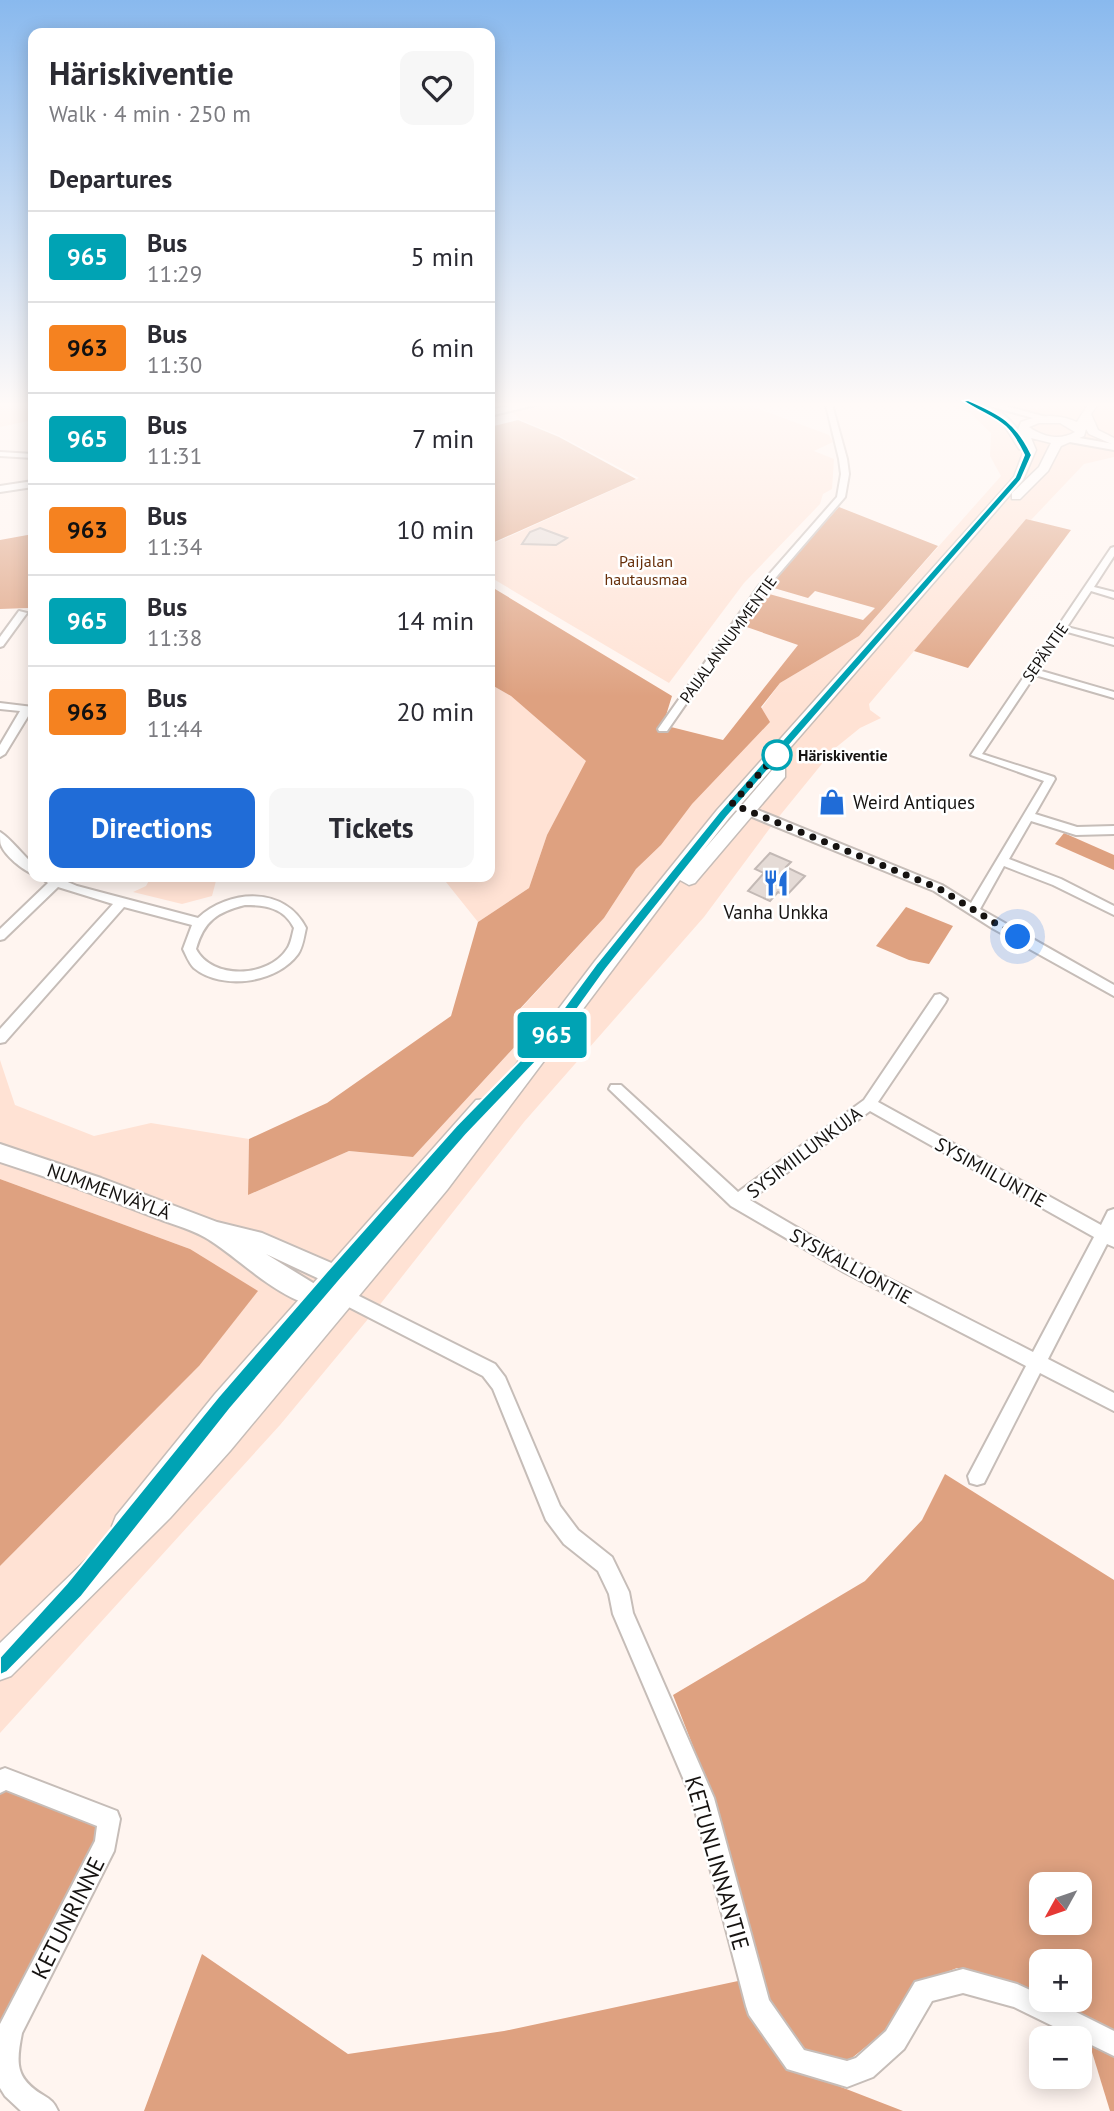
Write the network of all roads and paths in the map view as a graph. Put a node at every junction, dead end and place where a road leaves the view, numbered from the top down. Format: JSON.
{"nodes":[{"id":1,"x":838,"y":500,"type":"edge"},
{"id":2,"x":1001,"y":500,"type":"edge"},
{"id":3,"x":1015,"y":500,"type":"edge"},
{"id":4,"x":1113,"y":553,"type":"edge"},
{"id":5,"x":1088,"y":588,"type":"junction"},
{"id":6,"x":1114,"y":595,"type":"edge"},
{"id":7,"x":22,"y":612,"type":"dead end"},
{"id":8,"x":1062,"y":628,"type":"junction"},
{"id":9,"x":1114,"y":642,"type":"edge"},
{"id":10,"x":0,"y":644,"type":"edge"},
{"id":11,"x":1032,"y":671,"type":"junction"},
{"id":12,"x":1114,"y":695,"type":"edge"},
{"id":13,"x":0,"y":706,"type":"edge"},
{"id":14,"x":28,"y":710,"type":"edge"},
{"id":15,"x":28,"y":713,"type":"edge"},
{"id":16,"x":663,"y":729,"type":"dead end"},
{"id":17,"x":0,"y":754,"type":"edge"},
{"id":18,"x":740,"y":807,"type":"junction"},
{"id":19,"x":1029,"y":816,"type":"junction"},
{"id":20,"x":1114,"y":830,"type":"edge"},
{"id":21,"x":0,"y":837,"type":"edge"},
{"id":22,"x":1002,"y":861,"type":"junction"},
{"id":23,"x":28,"y":865,"type":"edge"},
{"id":24,"x":50,"y":882,"type":"edge"},
{"id":25,"x":57,"y":882,"type":"edge"},
{"id":26,"x":45,"y":892,"type":"junction"},
{"id":27,"x":121,"y":903,"type":"junction"},
{"id":28,"x":972,"y":911,"type":"junction"},
{"id":29,"x":1114,"y":911,"type":"edge"},
{"id":30,"x":0,"y":923,"type":"edge"},
{"id":31,"x":200,"y":923,"type":"junction"},
{"id":32,"x":0,"y":936,"type":"edge"},
{"id":33,"x":1114,"y":991,"type":"edge"},
{"id":34,"x":940,"y":999,"type":"dead end"},
{"id":35,"x":0,"y":1038,"type":"edge"},
{"id":36,"x":617,"y":1089,"type":"dead end"},
{"id":37,"x":869,"y":1104,"type":"junction"},
{"id":38,"x":0,"y":1153,"type":"edge"},
{"id":39,"x":737,"y":1202,"type":"junction"},
{"id":40,"x":1114,"y":1216,"type":"edge"},
{"id":41,"x":1109,"y":1238,"type":"edge"},
{"id":42,"x":331,"y":1289,"type":"junction"},
{"id":43,"x":1035,"y":1363,"type":"junction"},
{"id":44,"x":1114,"y":1402,"type":"edge"},
{"id":45,"x":977,"y":1476,"type":"dead end"},
{"id":46,"x":0,"y":1665,"type":"edge"},
{"id":47,"x":0,"y":1782,"type":"edge"},
{"id":48,"x":1114,"y":2044,"type":"edge"},
{"id":49,"x":45,"y":2111,"type":"edge"}],
"edges":[{"from":1,"to":16,"type":"street","name":"PAIJALANNUMMENTIE"},
{"from":2,"to":18,"type":"main road"},
{"from":3,"to":18,"type":"main road"},
{"from":4,"to":5,"type":"street","name":"SEPÄNTIE"},
{"from":5,"to":6,"type":"street"},
{"from":5,"to":8,"type":"street","name":"SEPÄNTIE"},
{"from":7,"to":10,"type":"street"},
{"from":8,"to":9,"type":"street"},
{"from":8,"to":11,"type":"street","name":"SEPÄNTIE"},
{"from":11,"to":12,"type":"street"},
{"from":11,"to":19,"type":"street","name":"SEPÄNTIE"},
{"from":13,"to":14,"type":"street"},
{"from":15,"to":17,"type":"street"},
{"from":18,"to":28,"type":"street"},
{"from":18,"to":42,"type":"main road"},
{"from":19,"to":20,"type":"street"},
{"from":19,"to":22,"type":"street"},
{"from":21,"to":23,"type":"street"},
{"from":22,"to":28,"type":"street"},
{"from":22,"to":29,"type":"street"},
{"from":24,"to":26,"type":"street"},
{"from":25,"to":27,"type":"street"},
{"from":26,"to":30,"type":"street"},
{"from":26,"to":32,"type":"street"},
{"from":27,"to":31,"type":"street"},
{"from":27,"to":35,"type":"street"},
{"from":28,"to":33,"type":"street"},
{"from":31,"to":31,"type":"street"},
{"from":34,"to":37,"type":"street","name":"SYSIMIILUNKUJA"},
{"from":36,"to":39,"type":"street","name":"SYSIKALLIONTIE"},
{"from":37,"to":39,"type":"street","name":"SYSIMIILUNKUJA"},
{"from":37,"to":41,"type":"street","name":"SYSIMIILUNTIE"},
{"from":38,"to":42,"type":"street","name":"NUMMENVÄYLÄ"},
{"from":39,"to":43,"type":"street","name":"SYSIKALLIONTIE"},
{"from":40,"to":41,"type":"street"},
{"from":41,"to":43,"type":"street"},
{"from":42,"to":46,"type":"main road"},
{"from":42,"to":48,"type":"street","name":"KETUNLINNANTIE"},
{"from":43,"to":44,"type":"street","name":"SYSIKALLIONTIE"},
{"from":43,"to":45,"type":"street"},
{"from":47,"to":49,"type":"street","name":"KETUNRINNE"}]}
